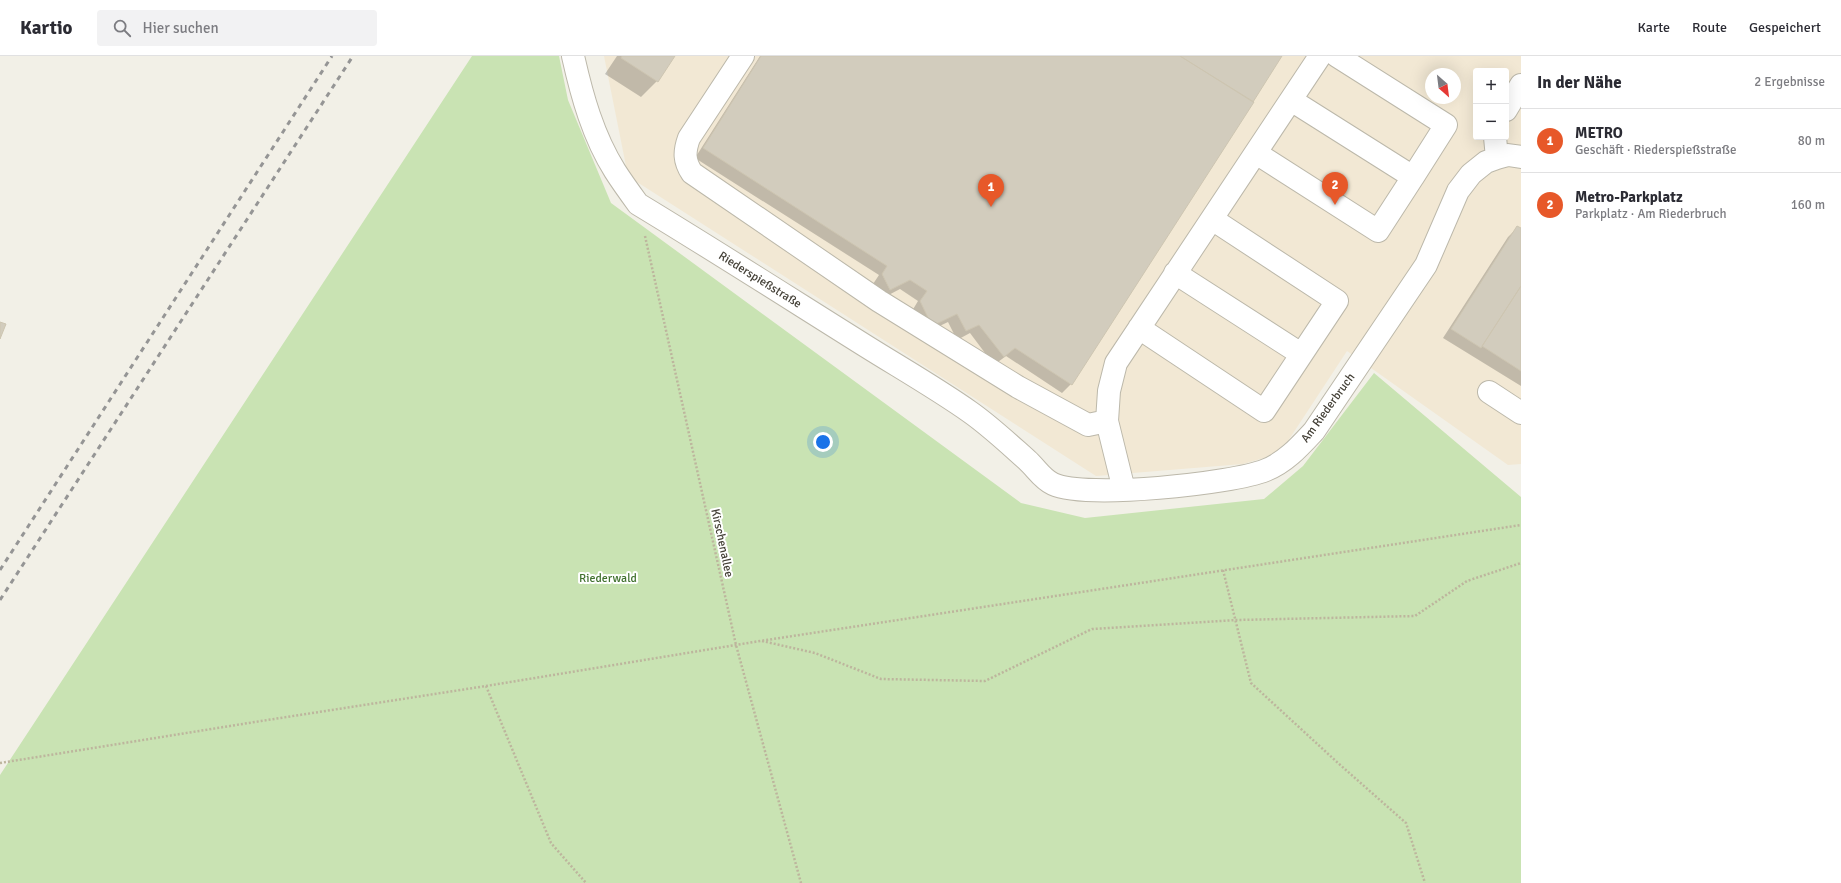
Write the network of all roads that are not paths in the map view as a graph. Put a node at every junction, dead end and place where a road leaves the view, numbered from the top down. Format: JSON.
{"nodes":[{"id":1,"x":573,"y":56,"type":"edge"},
{"id":2,"x":743,"y":56,"type":"edge"},
{"id":3,"x":1320,"y":56,"type":"edge"},
{"id":4,"x":1337,"y":56,"type":"edge"},
{"id":5,"x":1521,"y":85,"type":"edge"},
{"id":6,"x":1291,"y":100,"type":"junction"},
{"id":7,"x":1509,"y":105,"type":"edge"},
{"id":8,"x":1495,"y":140,"type":"edge"},
{"id":9,"x":1256,"y":153,"type":"junction"},
{"id":10,"x":1521,"y":157,"type":"edge"},
{"id":11,"x":1497,"y":158,"type":"junction"},
{"id":12,"x":1413,"y":177,"type":"junction"},
{"id":13,"x":1212,"y":219,"type":"junction"},
{"id":14,"x":1175,"y":273,"type":"junction"},
{"id":15,"x":1139,"y":328,"type":"junction"},
{"id":16,"x":1302,"y":354,"type":"junction"},
{"id":17,"x":1489,"y":392,"type":"dead end"},
{"id":18,"x":1521,"y":413,"type":"edge"},
{"id":19,"x":1107,"y":421,"type":"junction"},
{"id":20,"x":1015,"y":450,"type":"joint"},
{"id":21,"x":1124,"y":490,"type":"junction"}],
"edges":[{"from":1,"to":20,"type":"street","name":"Riederspießstraße"},
{"from":2,"to":19,"type":"street"},
{"from":3,"to":6,"type":"street"},
{"from":4,"to":12,"type":"street"},
{"from":5,"to":7,"type":"street"},
{"from":6,"to":9,"type":"street"},
{"from":6,"to":12,"type":"street"},
{"from":8,"to":11,"type":"street"},
{"from":9,"to":12,"type":"street"},
{"from":9,"to":13,"type":"street"},
{"from":10,"to":11,"type":"street","name":"Am Riederbruch"},
{"from":11,"to":21,"type":"street","name":"Am Riederbruch"},
{"from":13,"to":14,"type":"street"},
{"from":13,"to":16,"type":"street"},
{"from":14,"to":15,"type":"street"},
{"from":14,"to":16,"type":"street"},
{"from":15,"to":16,"type":"street"},
{"from":15,"to":19,"type":"street"},
{"from":17,"to":18,"type":"street"},
{"from":19,"to":21,"type":"street"},
{"from":20,"to":21,"type":"street","name":"Am Riederbruch"}]}
